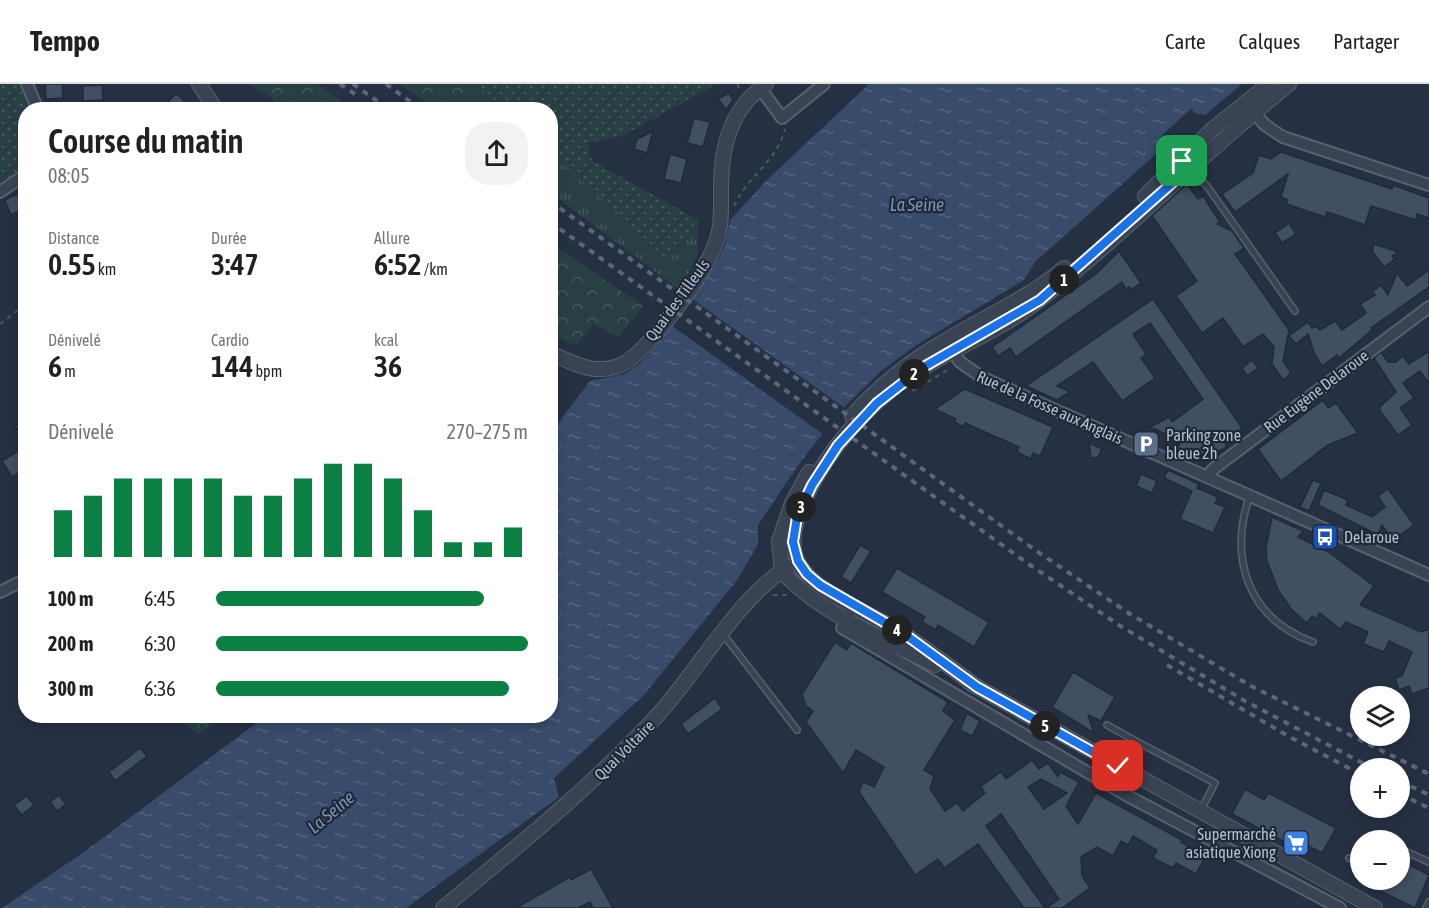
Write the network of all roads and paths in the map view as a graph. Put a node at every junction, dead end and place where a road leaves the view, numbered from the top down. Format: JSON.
{"nodes":[{"id":1,"x":27,"y":84,"type":"edge"},
{"id":2,"x":191,"y":84,"type":"edge"},
{"id":3,"x":200,"y":84,"type":"edge"},
{"id":4,"x":824,"y":84,"type":"edge"},
{"id":5,"x":1269,"y":84,"type":"edge"},
{"id":6,"x":1289,"y":84,"type":"edge"},
{"id":7,"x":763,"y":86,"type":"edge"},
{"id":8,"x":35,"y":102,"type":"edge"},
{"id":9,"x":210,"y":102,"type":"edge"},
{"id":10,"x":211,"y":102,"type":"edge"},
{"id":11,"x":1250,"y":108,"type":"junction"},
{"id":12,"x":782,"y":118,"type":"junction"},
{"id":13,"x":1185,"y":165,"type":"junction"},
{"id":14,"x":18,"y":180,"type":"edge"},
{"id":15,"x":1429,"y":185,"type":"edge"},
{"id":16,"x":0,"y":192,"type":"edge"},
{"id":17,"x":733,"y":210,"type":"dead end"},
{"id":18,"x":1429,"y":308,"type":"edge"},
{"id":19,"x":18,"y":310,"type":"edge"},
{"id":20,"x":1295,"y":311,"type":"dead end"},
{"id":21,"x":0,"y":324,"type":"edge"},
{"id":22,"x":953,"y":351,"type":"junction"},
{"id":23,"x":558,"y":356,"type":"edge"},
{"id":24,"x":911,"y":392,"type":"dead end"},
{"id":25,"x":1208,"y":477,"type":"junction"},
{"id":26,"x":1250,"y":495,"type":"junction"},
{"id":27,"x":798,"y":561,"type":"junction"},
{"id":28,"x":782,"y":571,"type":"junction"},
{"id":29,"x":1429,"y":575,"type":"edge"},
{"id":30,"x":18,"y":583,"type":"edge"},
{"id":31,"x":0,"y":592,"type":"edge"},
{"id":32,"x":854,"y":605,"type":"junction"},
{"id":33,"x":847,"y":618,"type":"junction"},
{"id":34,"x":723,"y":634,"type":"junction"},
{"id":35,"x":1313,"y":642,"type":"dead end"},
{"id":36,"x":977,"y":687,"type":"junction"},
{"id":37,"x":1015,"y":709,"type":"junction"},
{"id":38,"x":1008,"y":723,"type":"junction"},
{"id":39,"x":1107,"y":725,"type":"dead end"},
{"id":40,"x":797,"y":730,"type":"dead end"},
{"id":41,"x":1132,"y":739,"type":"junction"},
{"id":42,"x":1118,"y":766,"type":"junction"},
{"id":43,"x":1136,"y":776,"type":"junction"},
{"id":44,"x":1126,"y":795,"type":"junction"},
{"id":45,"x":1200,"y":811,"type":"junction"},
{"id":46,"x":1410,"y":853,"type":"edge"},
{"id":47,"x":1429,"y":862,"type":"edge"},
{"id":48,"x":1429,"y":902,"type":"edge"},
{"id":49,"x":443,"y":908,"type":"edge"},
{"id":50,"x":1340,"y":908,"type":"edge"},
{"id":51,"x":1375,"y":908,"type":"edge"},
{"id":52,"x":1426,"y":908,"type":"edge"}],
"edges":[{"from":1,"to":8,"type":"street"},
{"from":2,"to":9,"type":"street"},
{"from":3,"to":10,"type":"street"},
{"from":4,"to":12,"type":"street"},
{"from":5,"to":11,"type":"street"},
{"from":6,"to":11,"type":"street"},
{"from":7,"to":12,"type":"street"},
{"from":7,"to":23,"type":"street","name":"Quai des Tilleuls"},
{"from":11,"to":13,"type":"street"},
{"from":11,"to":15,"type":"street"},
{"from":12,"to":17,"type":"path"},
{"from":13,"to":20,"type":"lane"},
{"from":13,"to":22,"type":"street"},
{"from":14,"to":16,"type":"street"},
{"from":18,"to":25,"type":"street","name":"Rue Eugène Delaroue"},
{"from":19,"to":21,"type":"path"},
{"from":22,"to":24,"type":"path"},
{"from":22,"to":25,"type":"street","name":"Rue de la Fosse aux Anglais"},
{"from":22,"to":27,"type":"street"},
{"from":22,"to":28,"type":"street"},
{"from":25,"to":26,"type":"street","name":"Rue de la Fosse aux Anglais"},
{"from":26,"to":29,"type":"street","name":"Rue de la Fosse aux Anglais"},
{"from":26,"to":35,"type":"lane"},
{"from":27,"to":28,"type":"street","name":"Quai Voltaire"},
{"from":27,"to":32,"type":"street"},
{"from":28,"to":33,"type":"street"},
{"from":28,"to":34,"type":"street","name":"Quai Voltaire"},
{"from":30,"to":31,"type":"street"},
{"from":32,"to":33,"type":"street"},
{"from":32,"to":36,"type":"street"},
{"from":33,"to":36,"type":"street"},
{"from":33,"to":38,"type":"street"},
{"from":34,"to":40,"type":"lane"},
{"from":34,"to":49,"type":"street","name":"Quai Voltaire"},
{"from":36,"to":37,"type":"street"},
{"from":37,"to":38,"type":"street"},
{"from":37,"to":42,"type":"street"},
{"from":38,"to":44,"type":"street"},
{"from":39,"to":41,"type":"lane"},
{"from":41,"to":42,"type":"lane"},
{"from":41,"to":45,"type":"lane"},
{"from":42,"to":43,"type":"street"},
{"from":43,"to":44,"type":"lane"},
{"from":43,"to":45,"type":"street"},
{"from":44,"to":50,"type":"street"},
{"from":45,"to":51,"type":"street"},
{"from":46,"to":47,"type":"lane"},
{"from":48,"to":52,"type":"lane"}]}
